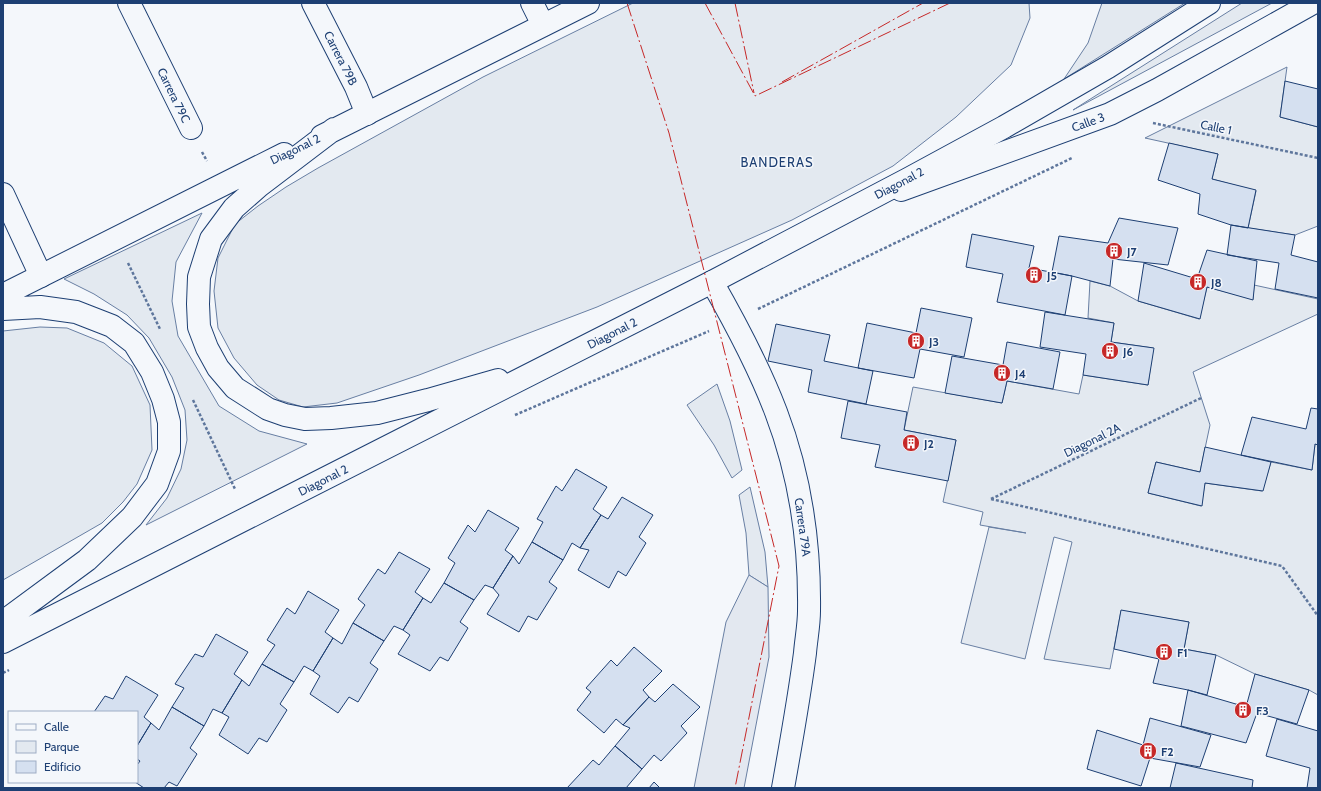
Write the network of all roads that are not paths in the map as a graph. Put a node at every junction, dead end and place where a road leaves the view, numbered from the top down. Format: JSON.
{"nodes":[{"id":1,"x":129,"y":3,"type":"edge"},
{"id":2,"x":313,"y":3,"type":"edge"},
{"id":3,"x":532,"y":3,"type":"edge"},
{"id":4,"x":588,"y":3,"type":"edge"},
{"id":5,"x":1209,"y":3,"type":"edge"},
{"id":6,"x":1313,"y":3,"type":"edge"},
{"id":7,"x":543,"y":25,"type":"junction"},
{"id":8,"x":367,"y":114,"type":"junction"},
{"id":9,"x":191,"y":128,"type":"road end"},
{"id":10,"x":334,"y":129,"type":"junction"},
{"id":11,"x":3,"y":194,"type":"edge"},
{"id":12,"x":849,"y":210,"type":"junction"},
{"id":13,"x":41,"y":276,"type":"junction"},
{"id":14,"x":712,"y":282,"type":"junction"},
{"id":15,"x":3,"y":295,"type":"edge"},
{"id":16,"x":3,"y":309,"type":"edge"},
{"id":17,"x":552,"y":364,"type":"junction"},
{"id":18,"x":3,"y":622,"type":"edge"},
{"id":19,"x":3,"y":642,"type":"edge"},
{"id":20,"x":783,"y":788,"type":"edge"}],
"edges":[{"from":1,"to":9,"type":"main road","name":"Carrera 79C"},
{"from":2,"to":8,"type":"main road","name":"Carrera 79B"},
{"from":3,"to":7,"type":"main road"},
{"from":4,"to":7,"type":"main road","name":"Diagonal 2"},
{"from":5,"to":12,"type":"main road","name":"Diagonal 2"},
{"from":6,"to":12,"type":"main road","name":"Calle 3"},
{"from":7,"to":8,"type":"main road","name":"Diagonal 2"},
{"from":8,"to":10,"type":"main road","name":"Diagonal 2"},
{"from":10,"to":13,"type":"main road","name":"Diagonal 2"},
{"from":10,"to":17,"type":"main road"},
{"from":11,"to":13,"type":"main road"},
{"from":12,"to":14,"type":"main road","name":"Diagonal 2"},
{"from":13,"to":15,"type":"main road","name":"Diagonal 2"},
{"from":14,"to":17,"type":"main road","name":"Diagonal 2"},
{"from":14,"to":20,"type":"main road","name":"Carrera 79A"},
{"from":16,"to":18,"type":"main road"},
{"from":17,"to":19,"type":"main road","name":"Diagonal 2"}]}
